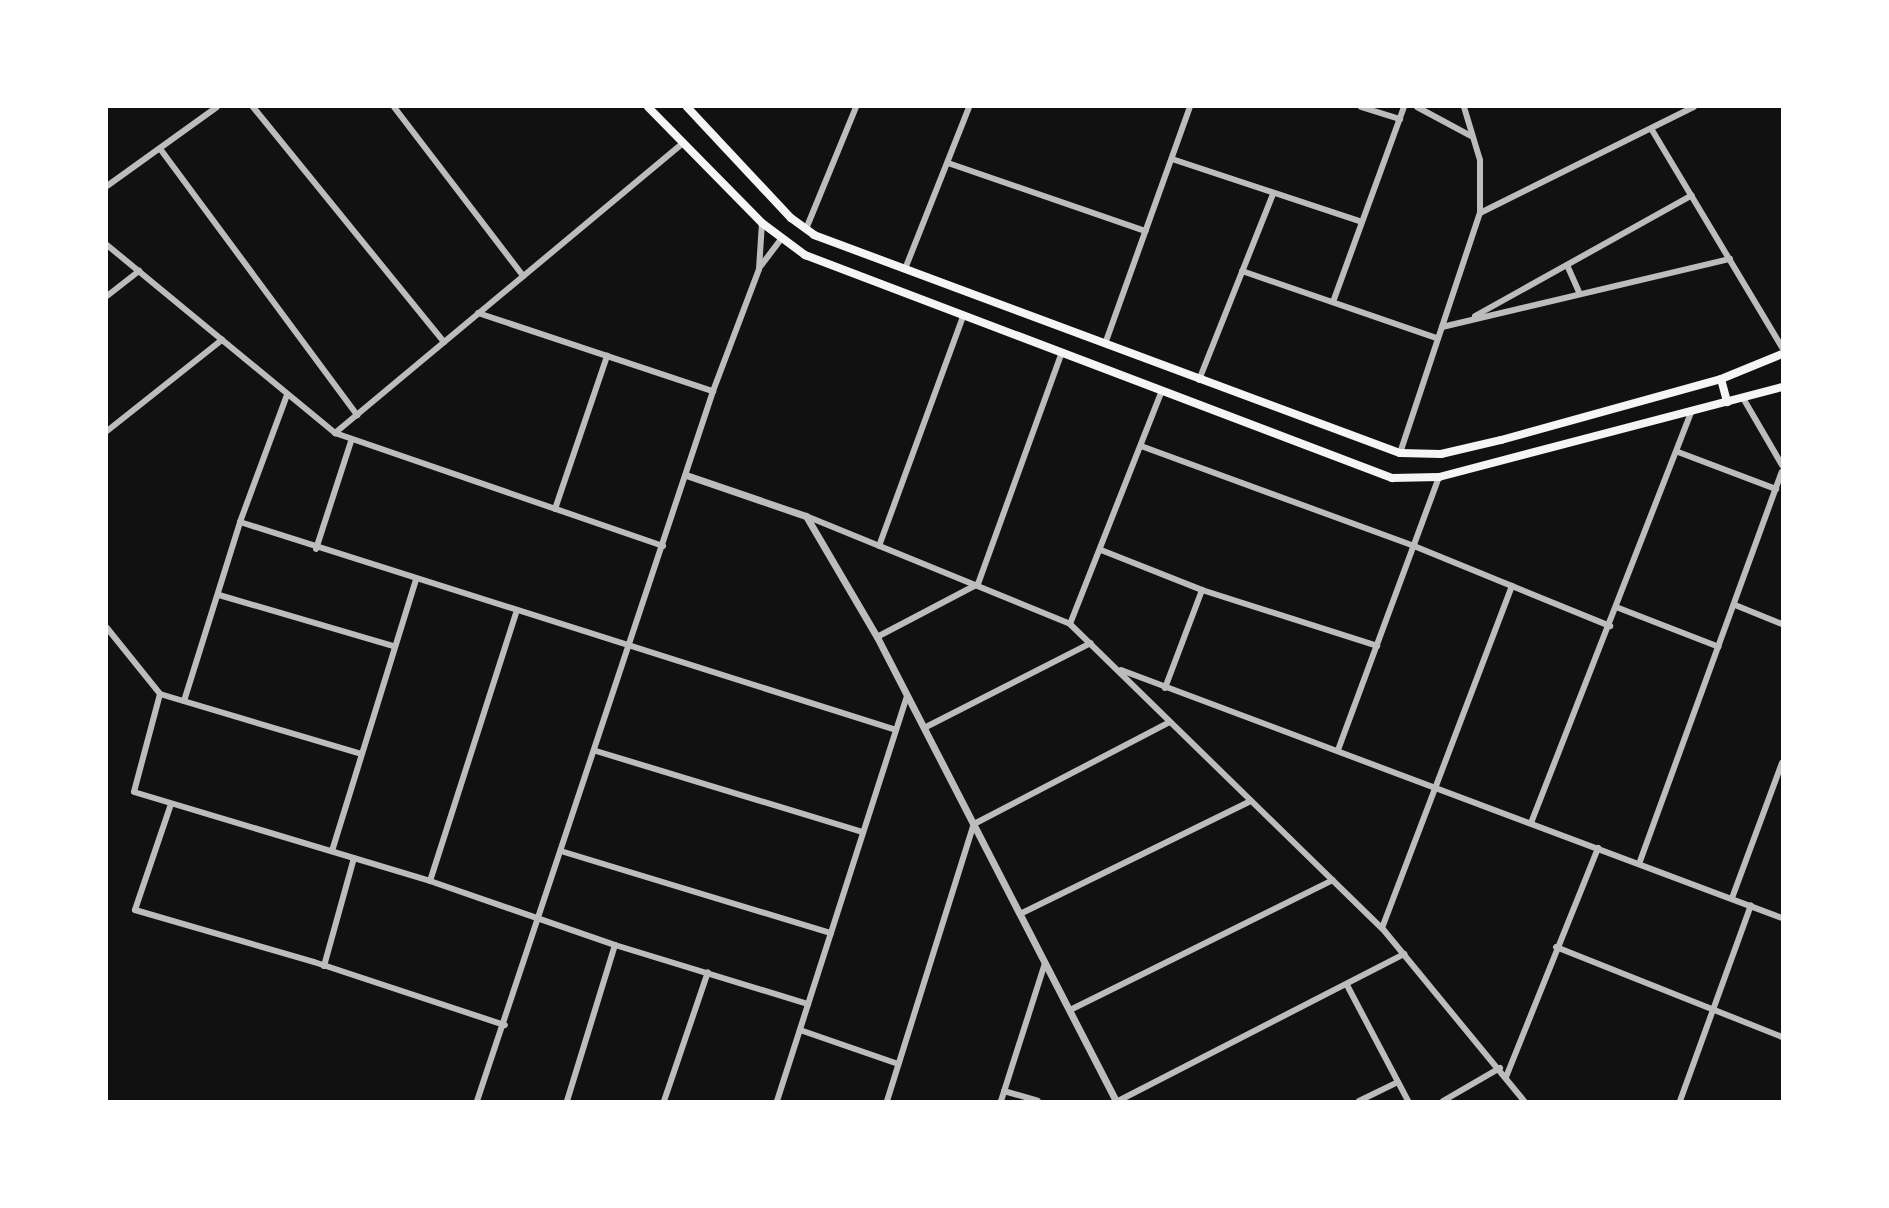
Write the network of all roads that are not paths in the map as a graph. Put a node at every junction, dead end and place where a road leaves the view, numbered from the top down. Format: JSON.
{"nodes":[{"id":1,"x":217,"y":107,"type":"edge"},
{"id":2,"x":253,"y":107,"type":"edge"},
{"id":3,"x":394,"y":107,"type":"edge"},
{"id":4,"x":648,"y":107,"type":"edge"},
{"id":5,"x":687,"y":107,"type":"edge"},
{"id":6,"x":856,"y":107,"type":"edge"},
{"id":7,"x":969,"y":107,"type":"edge"},
{"id":8,"x":1190,"y":107,"type":"edge"},
{"id":9,"x":1361,"y":107,"type":"edge"},
{"id":10,"x":1404,"y":107,"type":"edge"},
{"id":11,"x":1417,"y":107,"type":"edge"},
{"id":12,"x":1464,"y":107,"type":"edge"},
{"id":13,"x":1694,"y":107,"type":"edge"},
{"id":14,"x":1400,"y":119,"type":"junction"},
{"id":15,"x":1652,"y":130,"type":"junction"},
{"id":16,"x":1471,"y":136,"type":"junction"},
{"id":17,"x":682,"y":144,"type":"junction"},
{"id":18,"x":161,"y":150,"type":"junction"},
{"id":19,"x":1172,"y":159,"type":"junction"},
{"id":20,"x":948,"y":163,"type":"junction"},
{"id":21,"x":107,"y":186,"type":"edge"},
{"id":22,"x":1273,"y":194,"type":"junction"},
{"id":23,"x":1692,"y":195,"type":"junction"},
{"id":24,"x":1480,"y":213,"type":"junction"},
{"id":25,"x":1362,"y":222,"type":"junction"},
{"id":26,"x":762,"y":223,"type":"junction"},
{"id":27,"x":806,"y":229,"type":"junction"},
{"id":28,"x":1146,"y":231,"type":"junction"},
{"id":29,"x":780,"y":240,"type":"junction"},
{"id":30,"x":107,"y":245,"type":"edge"},
{"id":31,"x":1730,"y":259,"type":"junction"},
{"id":32,"x":1567,"y":264,"type":"junction"},
{"id":33,"x":759,"y":269,"type":"junction"},
{"id":34,"x":905,"y":269,"type":"junction"},
{"id":35,"x":139,"y":271,"type":"junction"},
{"id":36,"x":1242,"y":271,"type":"junction"},
{"id":37,"x":523,"y":276,"type":"junction"},
{"id":38,"x":1579,"y":292,"type":"junction"},
{"id":39,"x":107,"y":296,"type":"edge"},
{"id":40,"x":1333,"y":302,"type":"junction"},
{"id":41,"x":478,"y":313,"type":"junction"},
{"id":42,"x":963,"y":316,"type":"junction"},
{"id":43,"x":1470,"y":318,"type":"junction"},
{"id":44,"x":1442,"y":327,"type":"junction"},
{"id":45,"x":1437,"y":338,"type":"junction"},
{"id":46,"x":222,"y":340,"type":"junction"},
{"id":47,"x":444,"y":342,"type":"junction"},
{"id":48,"x":1105,"y":344,"type":"junction"},
{"id":49,"x":1782,"y":347,"type":"edge"},
{"id":50,"x":1062,"y":352,"type":"junction"},
{"id":51,"x":1782,"y":354,"type":"edge"},
{"id":52,"x":607,"y":356,"type":"junction"},
{"id":53,"x":1721,"y":379,"type":"junction"},
{"id":54,"x":1199,"y":380,"type":"junction"},
{"id":55,"x":1782,"y":387,"type":"edge"},
{"id":56,"x":1162,"y":390,"type":"junction"},
{"id":57,"x":713,"y":391,"type":"junction"},
{"id":58,"x":287,"y":395,"type":"junction"},
{"id":59,"x":1743,"y":398,"type":"junction"},
{"id":60,"x":1727,"y":402,"type":"junction"},
{"id":61,"x":1692,"y":411,"type":"junction"},
{"id":62,"x":357,"y":415,"type":"junction"},
{"id":63,"x":107,"y":431,"type":"edge"},
{"id":64,"x":335,"y":433,"type":"junction"},
{"id":65,"x":351,"y":441,"type":"junction"},
{"id":66,"x":1141,"y":446,"type":"junction"},
{"id":67,"x":1678,"y":452,"type":"junction"},
{"id":68,"x":1400,"y":453,"type":"junction"},
{"id":69,"x":1782,"y":466,"type":"edge"},
{"id":70,"x":1782,"y":472,"type":"edge"},
{"id":71,"x":687,"y":475,"type":"junction"},
{"id":72,"x":1439,"y":477,"type":"junction"},
{"id":73,"x":1776,"y":489,"type":"junction"},
{"id":74,"x":555,"y":509,"type":"junction"},
{"id":75,"x":806,"y":516,"type":"junction"},
{"id":76,"x":240,"y":522,"type":"junction"},
{"id":77,"x":663,"y":546,"type":"junction"},
{"id":78,"x":879,"y":546,"type":"junction"},
{"id":79,"x":1414,"y":546,"type":"junction"},
{"id":80,"x":316,"y":549,"type":"junction"},
{"id":81,"x":1101,"y":550,"type":"junction"},
{"id":82,"x":415,"y":579,"type":"junction"},
{"id":83,"x":978,"y":584,"type":"junction"},
{"id":84,"x":1512,"y":586,"type":"junction"},
{"id":85,"x":1202,"y":590,"type":"junction"},
{"id":86,"x":219,"y":595,"type":"junction"},
{"id":87,"x":1735,"y":605,"type":"junction"},
{"id":88,"x":1616,"y":607,"type":"junction"},
{"id":89,"x":516,"y":612,"type":"junction"},
{"id":90,"x":1070,"y":624,"type":"junction"},
{"id":91,"x":1782,"y":624,"type":"edge"},
{"id":92,"x":1609,"y":626,"type":"junction"},
{"id":93,"x":107,"y":628,"type":"edge"},
{"id":94,"x":877,"y":637,"type":"junction"},
{"id":95,"x":1091,"y":643,"type":"junction"},
{"id":96,"x":393,"y":646,"type":"junction"},
{"id":97,"x":631,"y":646,"type":"junction"},
{"id":98,"x":1377,"y":646,"type":"junction"},
{"id":99,"x":1719,"y":647,"type":"junction"},
{"id":100,"x":1116,"y":668,"type":"junction"},
{"id":101,"x":1165,"y":688,"type":"junction"},
{"id":102,"x":160,"y":694,"type":"junction"},
{"id":103,"x":907,"y":695,"type":"junction"},
{"id":104,"x":184,"y":701,"type":"junction"},
{"id":105,"x":1170,"y":722,"type":"junction"},
{"id":106,"x":924,"y":729,"type":"junction"},
{"id":107,"x":896,"y":730,"type":"junction"},
{"id":108,"x":1338,"y":750,"type":"junction"},
{"id":109,"x":596,"y":751,"type":"junction"},
{"id":110,"x":361,"y":754,"type":"junction"},
{"id":111,"x":1782,"y":763,"type":"edge"},
{"id":112,"x":1436,"y":785,"type":"junction"},
{"id":113,"x":1251,"y":801,"type":"junction"},
{"id":114,"x":171,"y":804,"type":"junction"},
{"id":115,"x":1531,"y":823,"type":"junction"},
{"id":116,"x":974,"y":824,"type":"junction"},
{"id":117,"x":863,"y":832,"type":"junction"},
{"id":118,"x":1598,"y":848,"type":"junction"},
{"id":119,"x":332,"y":851,"type":"junction"},
{"id":120,"x":564,"y":852,"type":"junction"},
{"id":121,"x":354,"y":858,"type":"junction"},
{"id":122,"x":1639,"y":864,"type":"junction"},
{"id":123,"x":1333,"y":880,"type":"junction"},
{"id":124,"x":430,"y":881,"type":"junction"},
{"id":125,"x":1732,"y":898,"type":"junction"},
{"id":126,"x":1751,"y":905,"type":"junction"},
{"id":127,"x":1020,"y":914,"type":"junction"},
{"id":128,"x":539,"y":918,"type":"junction"},
{"id":129,"x":1782,"y":918,"type":"edge"},
{"id":130,"x":1381,"y":928,"type":"junction"},
{"id":131,"x":831,"y":933,"type":"junction"},
{"id":132,"x":615,"y":945,"type":"junction"},
{"id":133,"x":1556,"y":947,"type":"junction"},
{"id":134,"x":1404,"y":954,"type":"junction"},
{"id":135,"x":1045,"y":963,"type":"junction"},
{"id":136,"x":324,"y":966,"type":"junction"},
{"id":137,"x":708,"y":972,"type":"junction"},
{"id":138,"x":1348,"y":987,"type":"junction"},
{"id":139,"x":808,"y":1004,"type":"junction"},
{"id":140,"x":1713,"y":1007,"type":"junction"},
{"id":141,"x":1070,"y":1010,"type":"junction"},
{"id":142,"x":505,"y":1025,"type":"junction"},
{"id":143,"x":800,"y":1030,"type":"junction"},
{"id":144,"x":1782,"y":1037,"type":"edge"},
{"id":145,"x":898,"y":1064,"type":"junction"},
{"id":146,"x":1500,"y":1068,"type":"junction"},
{"id":147,"x":1506,"y":1077,"type":"junction"},
{"id":148,"x":1398,"y":1082,"type":"junction"},
{"id":149,"x":1004,"y":1091,"type":"junction"},
{"id":150,"x":477,"y":1101,"type":"edge"},
{"id":151,"x":567,"y":1101,"type":"edge"},
{"id":152,"x":664,"y":1101,"type":"edge"},
{"id":153,"x":777,"y":1101,"type":"edge"},
{"id":154,"x":887,"y":1101,"type":"edge"},
{"id":155,"x":1001,"y":1101,"type":"edge"},
{"id":156,"x":1038,"y":1101,"type":"edge"},
{"id":157,"x":1117,"y":1101,"type":"edge"},
{"id":158,"x":1359,"y":1101,"type":"edge"},
{"id":159,"x":1408,"y":1101,"type":"edge"},
{"id":160,"x":1443,"y":1101,"type":"edge"},
{"id":161,"x":1524,"y":1101,"type":"edge"},
{"id":162,"x":1680,"y":1101,"type":"edge"}],
"edges":[{"from":1,"to":18,"type":"street"},
{"from":2,"to":47,"type":"street"},
{"from":3,"to":37,"type":"street"},
{"from":4,"to":17,"type":"main road"},
{"from":5,"to":27,"type":"main road"},
{"from":6,"to":27,"type":"street"},
{"from":7,"to":20,"type":"street"},
{"from":8,"to":19,"type":"street"},
{"from":9,"to":14,"type":"street"},
{"from":10,"to":14,"type":"street"},
{"from":11,"to":16,"type":"street"},
{"from":12,"to":16,"type":"street"},
{"from":13,"to":15,"type":"street"},
{"from":14,"to":25,"type":"street"},
{"from":15,"to":23,"type":"street"},
{"from":15,"to":24,"type":"street"},
{"from":16,"to":24,"type":"street"},
{"from":17,"to":26,"type":"main road"},
{"from":17,"to":37,"type":"street"},
{"from":18,"to":21,"type":"street"},
{"from":18,"to":62,"type":"street"},
{"from":19,"to":22,"type":"street"},
{"from":19,"to":28,"type":"street"},
{"from":20,"to":28,"type":"street"},
{"from":20,"to":34,"type":"street"},
{"from":22,"to":25,"type":"street"},
{"from":22,"to":36,"type":"street"},
{"from":23,"to":31,"type":"street"},
{"from":23,"to":32,"type":"street"},
{"from":24,"to":44,"type":"street"},
{"from":25,"to":40,"type":"street"},
{"from":26,"to":29,"type":"main road"},
{"from":26,"to":33,"type":"street"},
{"from":27,"to":34,"type":"main road"},
{"from":28,"to":48,"type":"street"},
{"from":29,"to":33,"type":"street"},
{"from":29,"to":42,"type":"main road"},
{"from":30,"to":35,"type":"street"},
{"from":31,"to":38,"type":"street"},
{"from":31,"to":49,"type":"street"},
{"from":32,"to":38,"type":"street"},
{"from":32,"to":43,"type":"street"},
{"from":33,"to":57,"type":"street"},
{"from":34,"to":48,"type":"main road"},
{"from":35,"to":39,"type":"street"},
{"from":35,"to":46,"type":"street"},
{"from":36,"to":40,"type":"street"},
{"from":36,"to":54,"type":"street"},
{"from":37,"to":41,"type":"street"},
{"from":38,"to":43,"type":"street"},
{"from":40,"to":45,"type":"street"},
{"from":41,"to":47,"type":"street"},
{"from":41,"to":52,"type":"street"},
{"from":42,"to":50,"type":"main road"},
{"from":42,"to":78,"type":"street"},
{"from":43,"to":44,"type":"street"},
{"from":44,"to":45,"type":"street"},
{"from":45,"to":68,"type":"street"},
{"from":46,"to":58,"type":"street"},
{"from":46,"to":63,"type":"street"},
{"from":47,"to":62,"type":"street"},
{"from":48,"to":54,"type":"main road"},
{"from":50,"to":56,"type":"main road"},
{"from":50,"to":83,"type":"street"},
{"from":51,"to":53,"type":"main road"},
{"from":52,"to":57,"type":"street"},
{"from":52,"to":74,"type":"street"},
{"from":53,"to":60,"type":"main road"},
{"from":53,"to":68,"type":"main road"},
{"from":54,"to":68,"type":"main road"},
{"from":55,"to":59,"type":"main road"},
{"from":56,"to":66,"type":"street"},
{"from":56,"to":72,"type":"main road"},
{"from":57,"to":71,"type":"street"},
{"from":58,"to":64,"type":"street"},
{"from":58,"to":76,"type":"street"},
{"from":59,"to":60,"type":"main road"},
{"from":59,"to":69,"type":"street"},
{"from":60,"to":61,"type":"main road"},
{"from":61,"to":67,"type":"street"},
{"from":61,"to":72,"type":"main road"},
{"from":62,"to":64,"type":"street"},
{"from":64,"to":65,"type":"street"},
{"from":65,"to":74,"type":"street"},
{"from":65,"to":80,"type":"street"},
{"from":66,"to":79,"type":"street"},
{"from":66,"to":81,"type":"street"},
{"from":67,"to":73,"type":"street"},
{"from":67,"to":88,"type":"street"},
{"from":70,"to":73,"type":"street"},
{"from":71,"to":75,"type":"street"},
{"from":71,"to":77,"type":"street"},
{"from":72,"to":79,"type":"street"},
{"from":73,"to":87,"type":"street"},
{"from":74,"to":77,"type":"street"},
{"from":75,"to":78,"type":"street"},
{"from":75,"to":94,"type":"street"},
{"from":76,"to":80,"type":"street"},
{"from":76,"to":86,"type":"street"},
{"from":77,"to":97,"type":"street"},
{"from":78,"to":83,"type":"street"},
{"from":79,"to":84,"type":"street"},
{"from":79,"to":98,"type":"street"},
{"from":80,"to":82,"type":"street"},
{"from":81,"to":85,"type":"street"},
{"from":81,"to":90,"type":"street"},
{"from":82,"to":89,"type":"street"},
{"from":82,"to":96,"type":"street"},
{"from":83,"to":90,"type":"street"},
{"from":83,"to":94,"type":"street"},
{"from":84,"to":92,"type":"street"},
{"from":84,"to":112,"type":"street"},
{"from":85,"to":98,"type":"street"},
{"from":85,"to":101,"type":"street"},
{"from":86,"to":96,"type":"street"},
{"from":86,"to":104,"type":"street"},
{"from":87,"to":91,"type":"street"},
{"from":87,"to":99,"type":"street"},
{"from":88,"to":92,"type":"street"},
{"from":88,"to":99,"type":"street"},
{"from":89,"to":97,"type":"street"},
{"from":89,"to":124,"type":"street"},
{"from":90,"to":95,"type":"street"},
{"from":92,"to":115,"type":"street"},
{"from":93,"to":102,"type":"street"},
{"from":94,"to":103,"type":"street"},
{"from":95,"to":100,"type":"street"},
{"from":95,"to":106,"type":"street"},
{"from":96,"to":110,"type":"street"},
{"from":97,"to":107,"type":"street"},
{"from":97,"to":109,"type":"street"},
{"from":98,"to":108,"type":"street"},
{"from":99,"to":122,"type":"street"},
{"from":100,"to":101,"type":"street"},
{"from":100,"to":105,"type":"street"},
{"from":101,"to":108,"type":"street"},
{"from":102,"to":104,"type":"street"},
{"from":102,"to":114,"type":"street"},
{"from":103,"to":106,"type":"street"},
{"from":103,"to":107,"type":"street"},
{"from":104,"to":110,"type":"street"},
{"from":105,"to":113,"type":"street"},
{"from":105,"to":116,"type":"street"},
{"from":106,"to":116,"type":"street"},
{"from":107,"to":117,"type":"street"},
{"from":108,"to":112,"type":"street"},
{"from":109,"to":117,"type":"street"},
{"from":109,"to":120,"type":"street"},
{"from":110,"to":119,"type":"street"},
{"from":111,"to":125,"type":"street"},
{"from":112,"to":115,"type":"street"},
{"from":112,"to":130,"type":"street"},
{"from":113,"to":123,"type":"street"},
{"from":113,"to":127,"type":"street"},
{"from":114,"to":119,"type":"street"},
{"from":114,"to":136,"type":"street"},
{"from":115,"to":118,"type":"street"},
{"from":116,"to":127,"type":"street"},
{"from":116,"to":145,"type":"street"},
{"from":117,"to":131,"type":"street"},
{"from":118,"to":122,"type":"street"},
{"from":118,"to":133,"type":"street"},
{"from":119,"to":121,"type":"street"},
{"from":120,"to":128,"type":"street"},
{"from":120,"to":131,"type":"street"},
{"from":121,"to":124,"type":"street"},
{"from":121,"to":136,"type":"street"},
{"from":122,"to":125,"type":"street"},
{"from":123,"to":130,"type":"street"},
{"from":123,"to":141,"type":"street"},
{"from":124,"to":128,"type":"street"},
{"from":125,"to":126,"type":"street"},
{"from":126,"to":129,"type":"street"},
{"from":126,"to":140,"type":"street"},
{"from":127,"to":135,"type":"street"},
{"from":128,"to":132,"type":"street"},
{"from":128,"to":142,"type":"street"},
{"from":130,"to":134,"type":"street"},
{"from":131,"to":139,"type":"street"},
{"from":132,"to":137,"type":"street"},
{"from":132,"to":151,"type":"street"},
{"from":133,"to":140,"type":"street"},
{"from":133,"to":147,"type":"street"},
{"from":134,"to":138,"type":"street"},
{"from":134,"to":146,"type":"street"},
{"from":135,"to":141,"type":"street"},
{"from":135,"to":149,"type":"street"},
{"from":136,"to":142,"type":"street"},
{"from":137,"to":139,"type":"street"},
{"from":137,"to":152,"type":"street"},
{"from":138,"to":148,"type":"street"},
{"from":138,"to":157,"type":"street"},
{"from":139,"to":143,"type":"street"},
{"from":140,"to":144,"type":"street"},
{"from":140,"to":162,"type":"street"},
{"from":141,"to":157,"type":"street"},
{"from":142,"to":150,"type":"street"},
{"from":143,"to":145,"type":"street"},
{"from":143,"to":153,"type":"street"},
{"from":145,"to":154,"type":"street"},
{"from":146,"to":147,"type":"street"},
{"from":146,"to":160,"type":"street"},
{"from":147,"to":161,"type":"street"},
{"from":148,"to":158,"type":"street"},
{"from":148,"to":159,"type":"street"},
{"from":149,"to":155,"type":"street"},
{"from":149,"to":156,"type":"street"}]}
